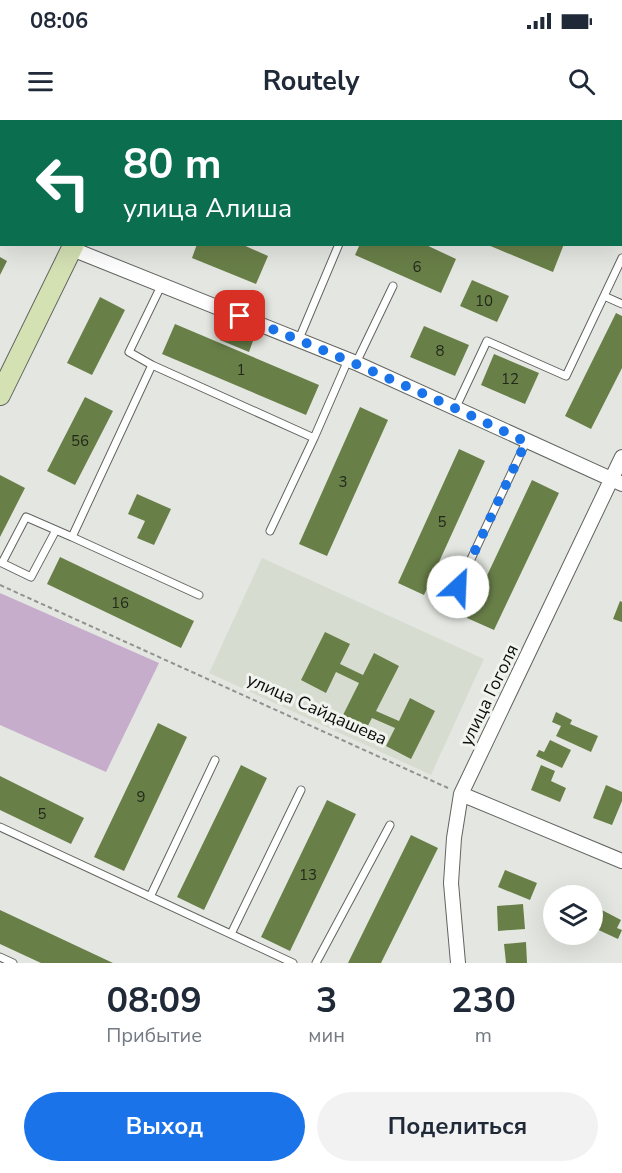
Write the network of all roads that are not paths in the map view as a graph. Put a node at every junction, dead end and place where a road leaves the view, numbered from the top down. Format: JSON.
{"nodes":[{"id":1,"x":338,"y":246,"type":"edge"},
{"id":2,"x":73,"y":247,"type":"edge"},
{"id":3,"x":622,"y":258,"type":"edge"},
{"id":4,"x":162,"y":284,"type":"junction"},
{"id":5,"x":393,"y":286,"type":"dead end"},
{"id":6,"x":604,"y":296,"type":"junction"},
{"id":7,"x":622,"y":304,"type":"edge"},
{"id":8,"x":299,"y":339,"type":"junction"},
{"id":9,"x":352,"y":361,"type":"junction"},
{"id":10,"x":152,"y":365,"type":"junction"},
{"id":11,"x":0,"y":395,"type":"edge"},
{"id":12,"x":456,"y":408,"type":"junction"},
{"id":13,"x":314,"y":438,"type":"junction"},
{"id":14,"x":526,"y":442,"type":"junction"},
{"id":15,"x":622,"y":457,"type":"edge"},
{"id":16,"x":617,"y":482,"type":"edge"},
{"id":17,"x":56,"y":530,"type":"junction"},
{"id":18,"x":270,"y":531,"type":"dead end"},
{"id":19,"x":72,"y":537,"type":"junction"},
{"id":20,"x":199,"y":595,"type":"dead end"},
{"id":21,"x":448,"y":608,"type":"dead end"},
{"id":22,"x":215,"y":760,"type":"dead end"},
{"id":23,"x":301,"y":790,"type":"dead end"},
{"id":24,"x":461,"y":794,"type":"junction"},
{"id":25,"x":390,"y":825,"type":"dead end"},
{"id":26,"x":0,"y":827,"type":"edge"},
{"id":27,"x":622,"y":861,"type":"edge"},
{"id":28,"x":150,"y":897,"type":"junction"},
{"id":29,"x":231,"y":934,"type":"junction"},
{"id":30,"x":0,"y":957,"type":"edge"},
{"id":31,"x":13,"y":963,"type":"edge"},
{"id":32,"x":293,"y":963,"type":"edge"},
{"id":33,"x":316,"y":963,"type":"edge"},
{"id":34,"x":458,"y":963,"type":"edge"}],
"edges":[{"from":1,"to":8,"type":"lane"},
{"from":2,"to":4,"type":"street"},
{"from":2,"to":11,"type":"main road"},
{"from":3,"to":6,"type":"lane"},
{"from":4,"to":8,"type":"street"},
{"from":4,"to":10,"type":"lane"},
{"from":5,"to":9,"type":"lane"},
{"from":6,"to":7,"type":"lane"},
{"from":6,"to":12,"type":"lane"},
{"from":8,"to":9,"type":"street"},
{"from":9,"to":12,"type":"street"},
{"from":9,"to":13,"type":"lane"},
{"from":10,"to":13,"type":"lane"},
{"from":10,"to":19,"type":"lane"},
{"from":12,"to":14,"type":"street"},
{"from":13,"to":18,"type":"lane"},
{"from":14,"to":16,"type":"street"},
{"from":14,"to":21,"type":"lane"},
{"from":15,"to":16,"type":"street","name":"улица Гоголя"},
{"from":16,"to":24,"type":"street","name":"улица Гоголя"},
{"from":17,"to":17,"type":"lane"},
{"from":17,"to":19,"type":"lane"},
{"from":19,"to":20,"type":"lane"},
{"from":22,"to":28,"type":"lane"},
{"from":23,"to":29,"type":"lane"},
{"from":24,"to":27,"type":"street"},
{"from":24,"to":34,"type":"street","name":"улица Гоголя"},
{"from":25,"to":33,"type":"lane"},
{"from":26,"to":28,"type":"lane"},
{"from":28,"to":29,"type":"lane"},
{"from":29,"to":32,"type":"lane"},
{"from":30,"to":31,"type":"lane"}]}
